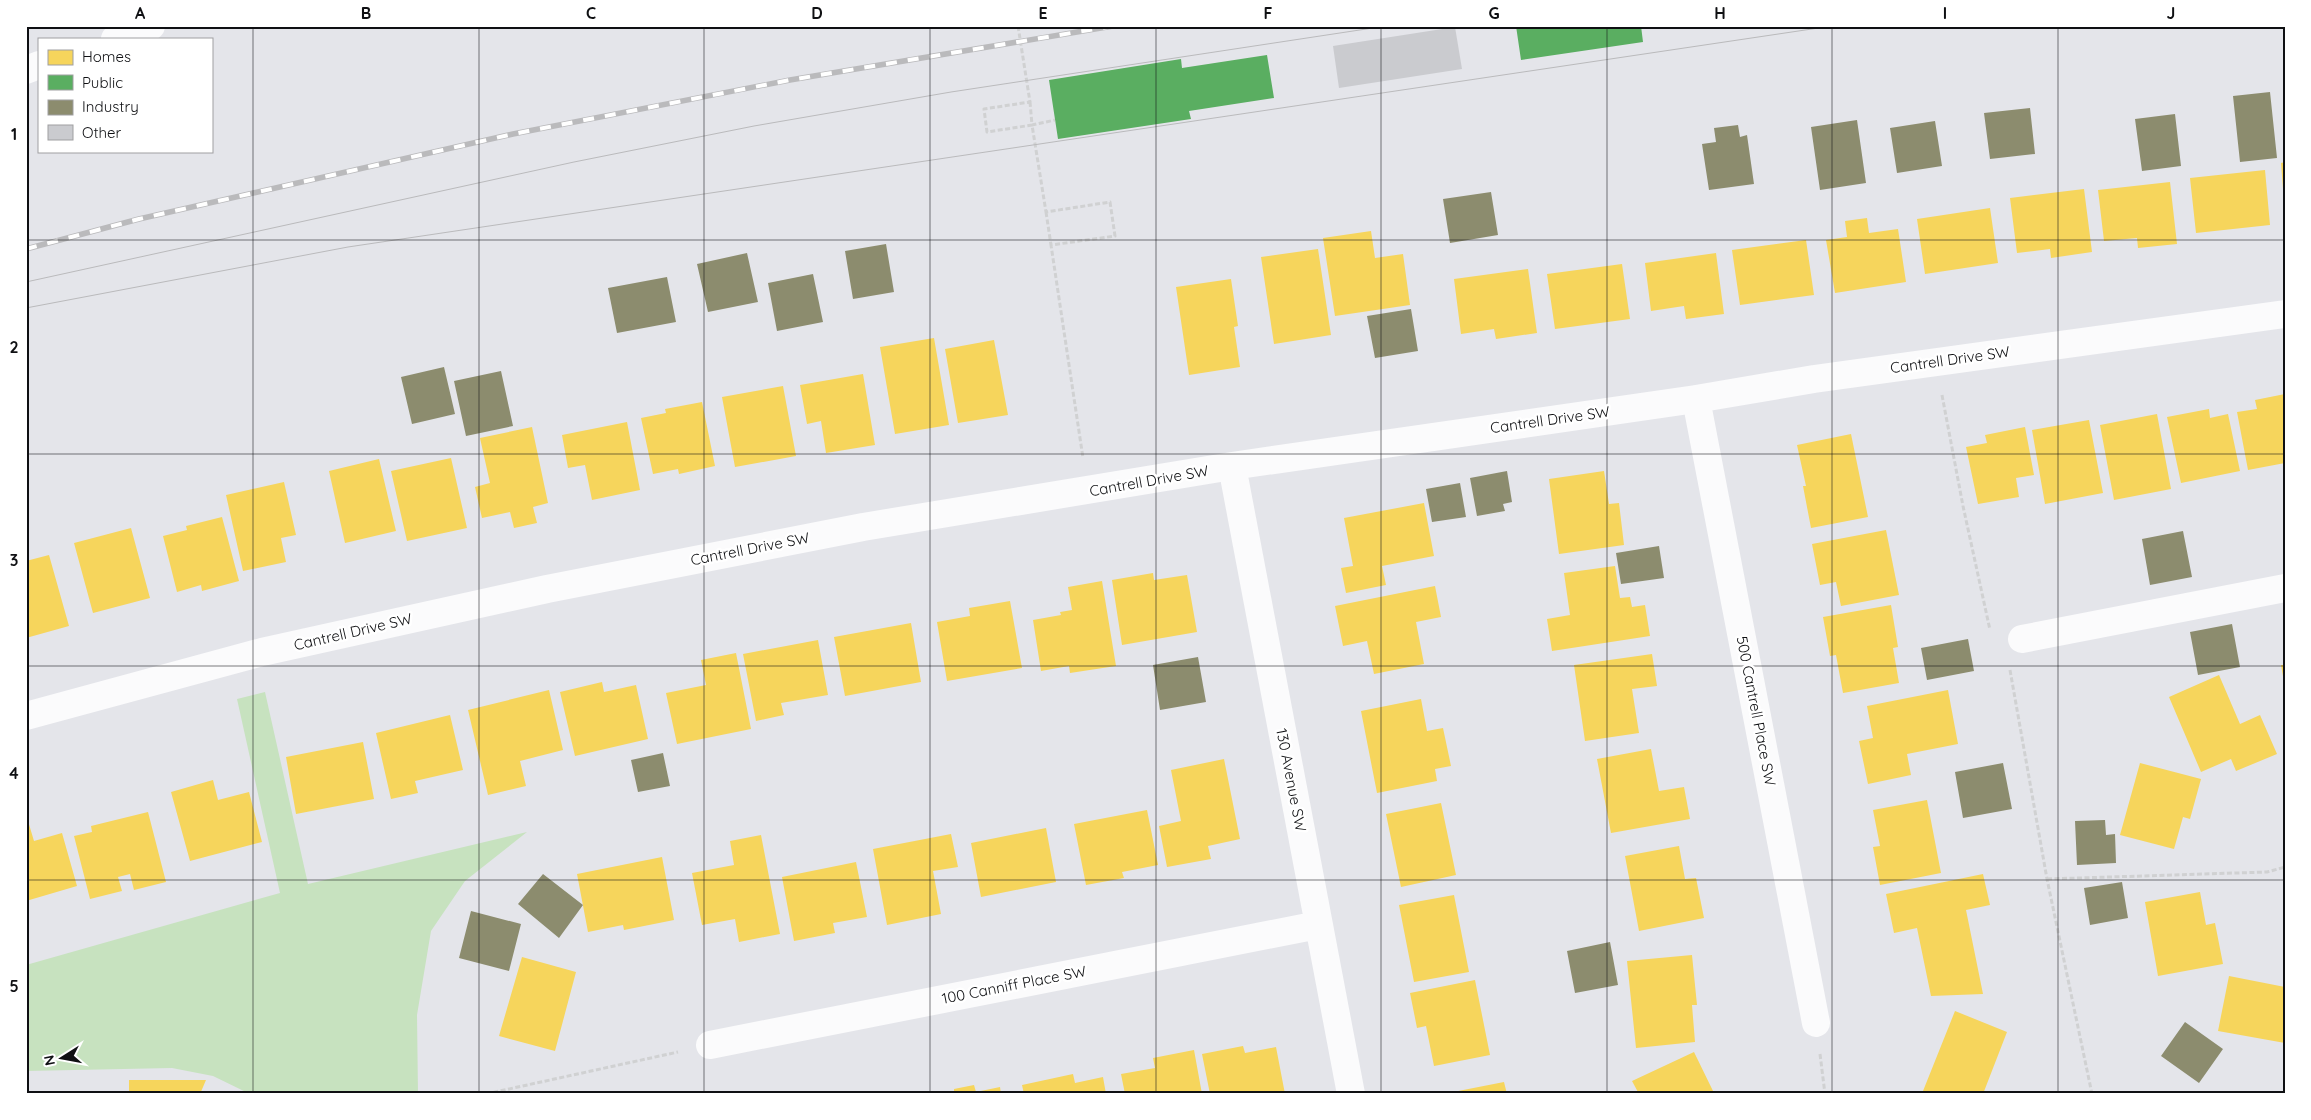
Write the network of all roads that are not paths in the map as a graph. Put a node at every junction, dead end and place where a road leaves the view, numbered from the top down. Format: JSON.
{"nodes":[{"id":1,"x":151,"y":26,"type":"edge"},
{"id":2,"x":118,"y":38,"type":"edge"},
{"id":3,"x":38,"y":65,"type":"edge"},
{"id":4,"x":26,"y":70,"type":"edge"},
{"id":5,"x":2285,"y":314,"type":"edge"},
{"id":6,"x":1696,"y":399,"type":"junction"},
{"id":7,"x":1232,"y":466,"type":"junction"},
{"id":8,"x":2285,"y":588,"type":"edge"},
{"id":9,"x":2022,"y":639,"type":"dead end"},
{"id":10,"x":26,"y":716,"type":"edge"},
{"id":11,"x":1318,"y":925,"type":"junction"},
{"id":12,"x":1816,"y":1023,"type":"road end"},
{"id":13,"x":710,"y":1045,"type":"road end"},
{"id":14,"x":1351,"y":1094,"type":"edge"}],
"edges":[{"from":1,"to":2,"type":"main road"},
{"from":3,"to":4,"type":"main road"},
{"from":5,"to":6,"type":"main road","name":"Cantrell Drive SW"},
{"from":6,"to":7,"type":"main road","name":"Cantrell Drive SW"},
{"from":6,"to":12,"type":"main road","name":"500 Cantrell Place SW"},
{"from":7,"to":10,"type":"main road","name":"Cantrell Drive SW"},
{"from":7,"to":11,"type":"main road","name":"130 Avenue SW"},
{"from":8,"to":9,"type":"main road"},
{"from":11,"to":13,"type":"main road","name":"100 Canniff Place SW"},
{"from":11,"to":14,"type":"main road","name":"130 Avenue SW"}]}
